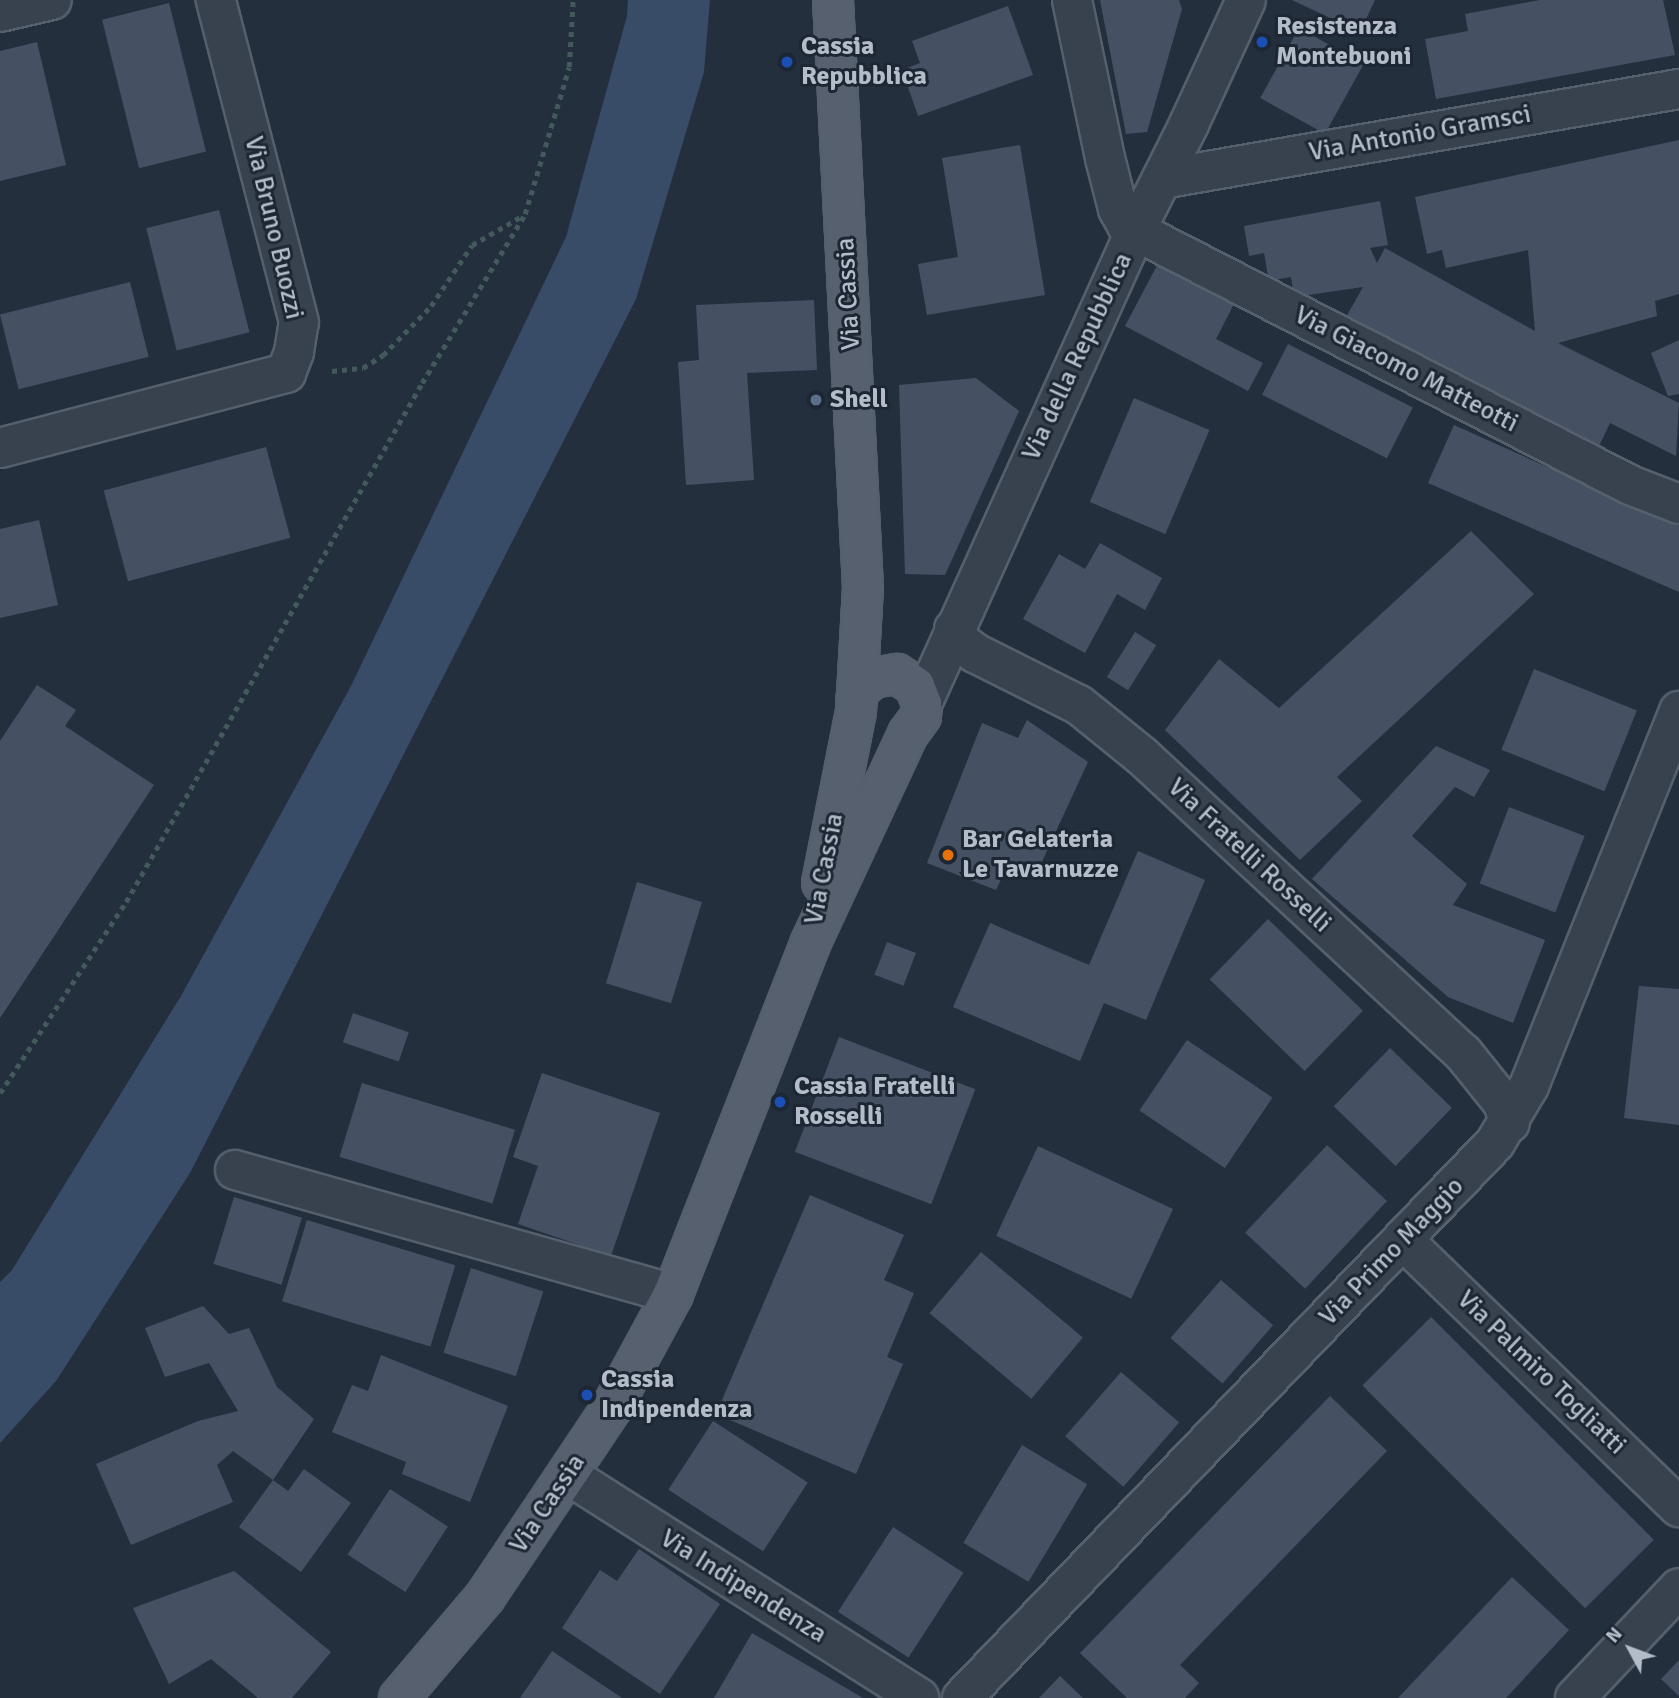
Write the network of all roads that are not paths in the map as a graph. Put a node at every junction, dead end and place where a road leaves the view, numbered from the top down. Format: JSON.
{"nodes":[{"id":1,"x":52,"y":0,"type":"edge"},
{"id":2,"x":216,"y":0,"type":"edge"},
{"id":3,"x":833,"y":0,"type":"edge"},
{"id":4,"x":1072,"y":0,"type":"edge"},
{"id":5,"x":1245,"y":0,"type":"edge"},
{"id":6,"x":0,"y":12,"type":"edge"},
{"id":7,"x":1679,"y":89,"type":"edge"},
{"id":8,"x":1162,"y":179,"type":"junction"},
{"id":9,"x":1135,"y":232,"type":"junction"},
{"id":10,"x":0,"y":448,"type":"edge"},
{"id":11,"x":1679,"y":504,"type":"edge"},
{"id":12,"x":863,"y":588,"type":"junction"},
{"id":13,"x":972,"y":589,"type":"junction"},
{"id":14,"x":954,"y":629,"type":"junction"},
{"id":15,"x":897,"y":674,"type":"junction"},
{"id":16,"x":856,"y":705,"type":"junction"},
{"id":17,"x":1679,"y":711,"type":"edge"},
{"id":18,"x":915,"y":719,"type":"junction"},
{"id":19,"x":810,"y":944,"type":"junction"},
{"id":20,"x":1510,"y":1123,"type":"junction"},
{"id":21,"x":234,"y":1170,"type":"dead end"},
{"id":22,"x":1403,"y":1240,"type":"junction"},
{"id":23,"x":673,"y":1294,"type":"junction"},
{"id":24,"x":568,"y":1475,"type":"junction"},
{"id":25,"x":1679,"y":1507,"type":"edge"},
{"id":26,"x":1679,"y":1588,"type":"edge"},
{"id":27,"x":399,"y":1698,"type":"edge"},
{"id":28,"x":919,"y":1698,"type":"edge"},
{"id":29,"x":962,"y":1698,"type":"edge"},
{"id":30,"x":1575,"y":1698,"type":"edge"}],
"edges":[{"from":1,"to":6,"type":"street"},
{"from":2,"to":10,"type":"street","name":"Via Bruno Buozzi"},
{"from":3,"to":12,"type":"main road","name":"Via Cassia"},
{"from":4,"to":9,"type":"street","name":"Via della Repubblica"},
{"from":5,"to":8,"type":"street"},
{"from":7,"to":8,"type":"street","name":"Via Antonio Gramsci"},
{"from":8,"to":9,"type":"street"},
{"from":9,"to":11,"type":"street","name":"Via Giacomo Matteotti"},
{"from":9,"to":13,"type":"street","name":"Via della Repubblica"},
{"from":12,"to":15,"type":"main road","name":"Via Cassia"},
{"from":12,"to":16,"type":"main road","name":"Via Cassia"},
{"from":13,"to":14,"type":"street","name":"Via della Repubblica"},
{"from":13,"to":15,"type":"street","name":"Via della Repubblica"},
{"from":14,"to":18,"type":"street","name":"Via della Repubblica"},
{"from":14,"to":20,"type":"street","name":"Via Fratelli Rosselli"},
{"from":15,"to":16,"type":"main road"},
{"from":15,"to":18,"type":"main road","name":"Via Cassia"},
{"from":16,"to":18,"type":"main road"},
{"from":16,"to":19,"type":"main road","name":"Via Cassia"},
{"from":17,"to":20,"type":"street","name":"Via Primo Maggio"},
{"from":18,"to":19,"type":"main road","name":"Via Cassia"},
{"from":19,"to":23,"type":"main road","name":"Via Cassia"},
{"from":20,"to":22,"type":"street","name":"Via Primo Maggio"},
{"from":21,"to":23,"type":"street"},
{"from":22,"to":25,"type":"street","name":"Via Palmiro Togliatti"},
{"from":22,"to":29,"type":"street","name":"Via Primo Maggio"},
{"from":23,"to":24,"type":"main road","name":"Via Cassia"},
{"from":24,"to":27,"type":"main road","name":"Via Cassia"},
{"from":24,"to":28,"type":"street","name":"Via Indipendenza"},
{"from":26,"to":30,"type":"street"}]}
